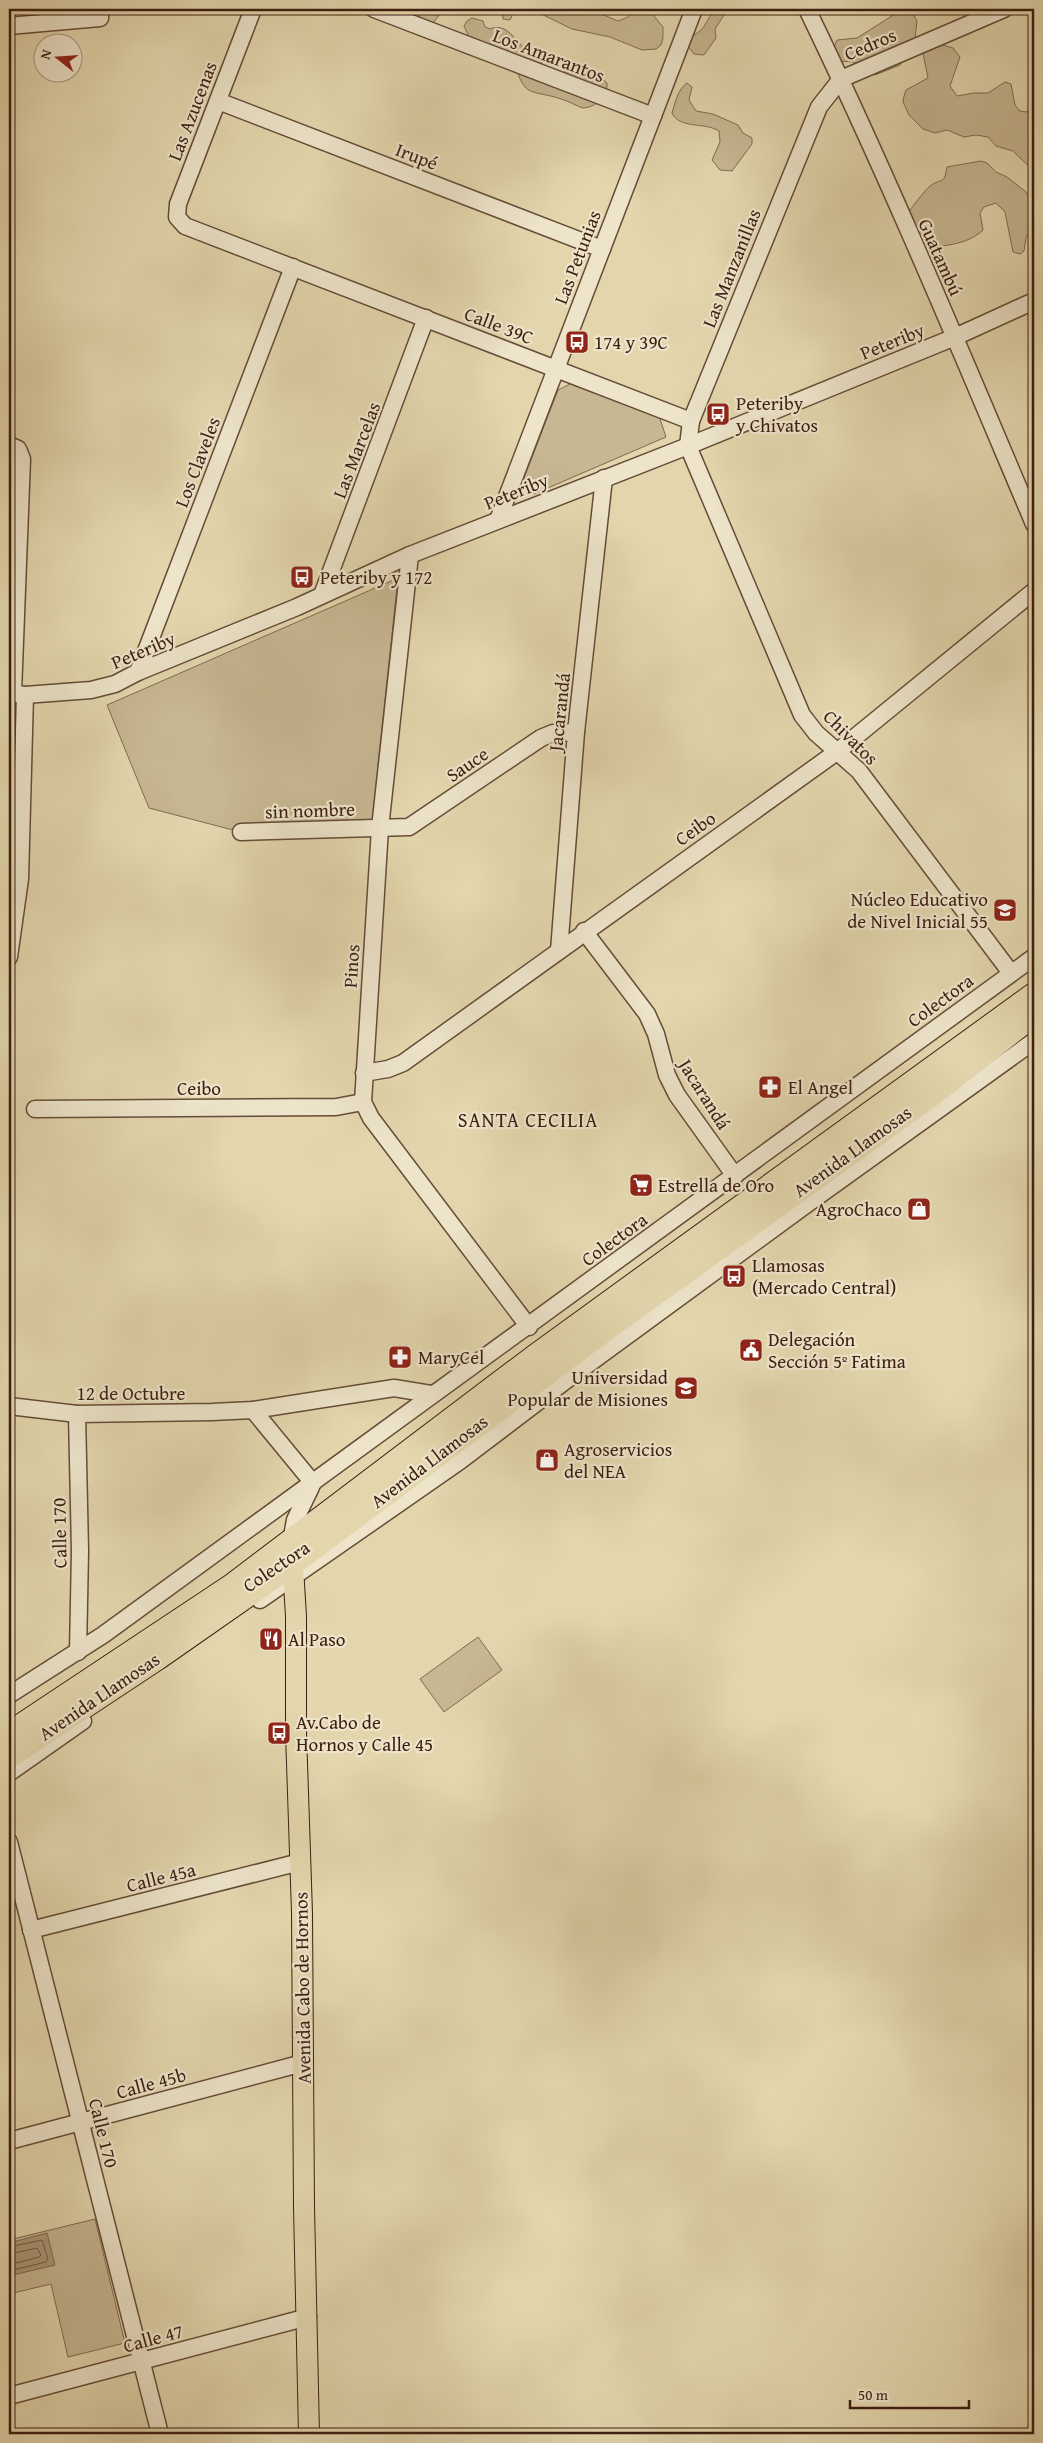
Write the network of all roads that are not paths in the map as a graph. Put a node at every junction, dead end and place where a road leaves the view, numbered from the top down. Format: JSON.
{"nodes":[{"id":1,"x":101,"y":9,"type":"edge"},
{"id":2,"x":253,"y":9,"type":"edge"},
{"id":3,"x":374,"y":9,"type":"edge"},
{"id":4,"x":694,"y":9,"type":"edge"},
{"id":5,"x":807,"y":9,"type":"edge"},
{"id":6,"x":1004,"y":9,"type":"edge"},
{"id":7,"x":9,"y":26,"type":"edge"},
{"id":8,"x":841,"y":79,"type":"junction"},
{"id":9,"x":218,"y":101,"type":"junction"},
{"id":10,"x":819,"y":107,"type":"joint"},
{"id":11,"x":653,"y":116,"type":"junction"},
{"id":12,"x":185,"y":226,"type":"joint"},
{"id":13,"x":602,"y":249,"type":"junction"},
{"id":14,"x":293,"y":267,"type":"junction"},
{"id":15,"x":1034,"y":301,"type":"edge"},
{"id":16,"x":426,"y":318,"type":"junction"},
{"id":17,"x":955,"y":337,"type":"junction"},
{"id":18,"x":556,"y":368,"type":"junction"},
{"id":19,"x":691,"y":420,"type":"junction"},
{"id":20,"x":9,"y":445,"type":"edge"},
{"id":21,"x":688,"y":446,"type":"junction"},
{"id":22,"x":604,"y":478,"type":"junction"},
{"id":23,"x":498,"y":520,"type":"junction"},
{"id":24,"x":1034,"y":524,"type":"edge"},
{"id":25,"x":410,"y":555,"type":"junction"},
{"id":26,"x":1034,"y":591,"type":"edge"},
{"id":27,"x":322,"y":595,"type":"junction"},
{"id":28,"x":138,"y":672,"type":"junction"},
{"id":29,"x":16,"y":694,"type":"edge"},
{"id":30,"x":576,"y":732,"type":"junction"},
{"id":31,"x":838,"y":751,"type":"junction"},
{"id":32,"x":380,"y":828,"type":"junction"},
{"id":33,"x":241,"y":832,"type":"dead end"},
{"id":34,"x":15,"y":840,"type":"edge"},
{"id":35,"x":584,"y":931,"type":"junction"},
{"id":36,"x":559,"y":951,"type":"junction"},
{"id":37,"x":9,"y":957,"type":"edge"},
{"id":38,"x":1034,"y":957,"type":"edge"},
{"id":39,"x":1011,"y":973,"type":"junction"},
{"id":40,"x":1034,"y":995,"type":"edge"},
{"id":41,"x":1034,"y":1014,"type":"edge"},
{"id":42,"x":1034,"y":1041,"type":"edge"},
{"id":43,"x":364,"y":1073,"type":"junction"},
{"id":44,"x":937,"y":1101,"type":"junction"},
{"id":45,"x":363,"y":1102,"type":"junction"},
{"id":46,"x":35,"y":1110,"type":"dead end"},
{"id":47,"x":735,"y":1176,"type":"junction"},
{"id":48,"x":803,"y":1197,"type":"junction"},
{"id":49,"x":529,"y":1326,"type":"junction"},
{"id":50,"x":507,"y":1342,"type":"junction"},
{"id":51,"x":535,"y":1381,"type":"junction"},
{"id":52,"x":431,"y":1394,"type":"junction"},
{"id":53,"x":9,"y":1406,"type":"edge"},
{"id":54,"x":253,"y":1410,"type":"junction"},
{"id":55,"x":77,"y":1414,"type":"junction"},
{"id":56,"x":313,"y":1483,"type":"junction"},
{"id":57,"x":292,"y":1561,"type":"junction"},
{"id":58,"x":78,"y":1652,"type":"junction"},
{"id":59,"x":9,"y":1695,"type":"edge"},
{"id":60,"x":9,"y":1734,"type":"edge"},
{"id":61,"x":9,"y":1756,"type":"edge"},
{"id":62,"x":9,"y":1772,"type":"edge"},
{"id":63,"x":9,"y":1842,"type":"edge"},
{"id":64,"x":300,"y":1862,"type":"junction"},
{"id":65,"x":31,"y":1930,"type":"junction"},
{"id":66,"x":303,"y":2063,"type":"junction"},
{"id":67,"x":80,"y":2122,"type":"junction"},
{"id":68,"x":9,"y":2141,"type":"edge"},
{"id":69,"x":308,"y":2317,"type":"junction"},
{"id":70,"x":141,"y":2362,"type":"junction"},
{"id":71,"x":9,"y":2396,"type":"edge"},
{"id":72,"x":160,"y":2434,"type":"edge"},
{"id":73,"x":309,"y":2434,"type":"edge"}],
"edges":[{"from":1,"to":7,"type":"street"},
{"from":2,"to":9,"type":"street","name":"Las Azucenas"},
{"from":3,"to":11,"type":"street","name":"Los Amarantos"},
{"from":4,"to":11,"type":"street","name":"Las Petunias"},
{"from":5,"to":8,"type":"street","name":"Guatambú"},
{"from":6,"to":8,"type":"street","name":"Cedros"},
{"from":8,"to":10,"type":"street","name":"Cedros"},
{"from":8,"to":17,"type":"street","name":"Guatambú"},
{"from":9,"to":12,"type":"street","name":"Las Azucenas"},
{"from":9,"to":13,"type":"street","name":"Irupé"},
{"from":10,"to":19,"type":"street","name":"Las Manzanillas"},
{"from":11,"to":13,"type":"street","name":"Las Petunias"},
{"from":12,"to":14,"type":"street","name":"Calle 39C"},
{"from":13,"to":18,"type":"street","name":"Las Petunias"},
{"from":14,"to":16,"type":"street","name":"Calle 39C"},
{"from":14,"to":28,"type":"street","name":"Los Claveles"},
{"from":15,"to":17,"type":"street","name":"Peteriby"},
{"from":16,"to":18,"type":"street","name":"Calle 39C"},
{"from":16,"to":27,"type":"street","name":"Las Marcelas"},
{"from":17,"to":21,"type":"street","name":"Peteriby"},
{"from":17,"to":24,"type":"street","name":"Guatambú"},
{"from":18,"to":19,"type":"street","name":"Calle 39C"},
{"from":18,"to":23,"type":"street","name":"Las Petunias"},
{"from":19,"to":21,"type":"street","name":"Las Manzanillas"},
{"from":20,"to":29,"type":"street"},
{"from":21,"to":22,"type":"street","name":"Peteriby"},
{"from":21,"to":31,"type":"street","name":"Chivatos"},
{"from":22,"to":23,"type":"street","name":"Peteriby"},
{"from":22,"to":30,"type":"street","name":"Jacarandá"},
{"from":23,"to":25,"type":"street","name":"Peteriby"},
{"from":25,"to":27,"type":"street","name":"Peteriby"},
{"from":25,"to":32,"type":"street","name":"Pinos"},
{"from":26,"to":31,"type":"street","name":"Ceibo"},
{"from":27,"to":28,"type":"street","name":"Peteriby"},
{"from":28,"to":29,"type":"street","name":"Peteriby"},
{"from":29,"to":34,"type":"street"},
{"from":30,"to":32,"type":"street","name":"Sauce"},
{"from":30,"to":36,"type":"street","name":"Jacarandá"},
{"from":31,"to":35,"type":"street","name":"Ceibo"},
{"from":31,"to":39,"type":"street","name":"Chivatos"},
{"from":32,"to":33,"type":"street","name":"sin nombre"},
{"from":32,"to":43,"type":"street","name":"Pinos"},
{"from":34,"to":37,"type":"street"},
{"from":35,"to":36,"type":"street","name":"Ceibo"},
{"from":35,"to":47,"type":"street","name":"Jacarandá"},
{"from":36,"to":43,"type":"street","name":"Ceibo"},
{"from":38,"to":39,"type":"street","name":"Colectora"},
{"from":39,"to":47,"type":"street","name":"Colectora"},
{"from":40,"to":51,"type":"highway","name":"Avenida Llamosas"},
{"from":41,"to":44,"type":"highway","name":"Avenida Llamosas"},
{"from":42,"to":44,"type":"street"},
{"from":43,"to":45,"type":"street","name":"Pinos"},
{"from":44,"to":48,"type":"highway","name":"Avenida Llamosas"},
{"from":45,"to":46,"type":"street","name":"Ceibo"},
{"from":45,"to":49,"type":"street"},
{"from":47,"to":49,"type":"street","name":"Colectora"},
{"from":48,"to":51,"type":"highway","name":"Avenida Llamosas"},
{"from":48,"to":51,"type":"street"},
{"from":49,"to":50,"type":"street","name":"Colectora"},
{"from":50,"to":51,"type":"street"},
{"from":50,"to":52,"type":"street","name":"Colectora"},
{"from":51,"to":57,"type":"highway","name":"Avenida Llamosas"},
{"from":52,"to":54,"type":"street","name":"12 de Octubre"},
{"from":52,"to":56,"type":"street","name":"Colectora"},
{"from":53,"to":55,"type":"street","name":"12 de Octubre"},
{"from":54,"to":55,"type":"street","name":"12 de Octubre"},
{"from":54,"to":56,"type":"street"},
{"from":55,"to":58,"type":"street","name":"Calle 170"},
{"from":56,"to":57,"type":"street","name":"Colectora"},
{"from":56,"to":58,"type":"street","name":"Colectora"},
{"from":57,"to":60,"type":"highway","name":"Avenida Llamosas"},
{"from":57,"to":61,"type":"highway","name":"Avenida Llamosas"},
{"from":57,"to":62,"type":"street","name":"Colectora"},
{"from":57,"to":64,"type":"main road","name":"Avenida Cabo de Hornos"},
{"from":58,"to":59,"type":"street"},
{"from":63,"to":65,"type":"street","name":"Calle 170"},
{"from":64,"to":65,"type":"street","name":"Calle 45a"},
{"from":64,"to":66,"type":"main road","name":"Avenida Cabo de Hornos"},
{"from":65,"to":67,"type":"street","name":"Calle 170"},
{"from":66,"to":67,"type":"street","name":"Calle 45b"},
{"from":66,"to":69,"type":"main road","name":"Avenida Cabo de Hornos"},
{"from":67,"to":68,"type":"street","name":"Calle 45b"},
{"from":67,"to":70,"type":"street","name":"Calle 170"},
{"from":69,"to":70,"type":"street","name":"Calle 47"},
{"from":69,"to":73,"type":"main road","name":"Avenida Cabo de Hornos"},
{"from":70,"to":71,"type":"street","name":"Calle 47"},
{"from":70,"to":72,"type":"street","name":"Calle 170"}]}
